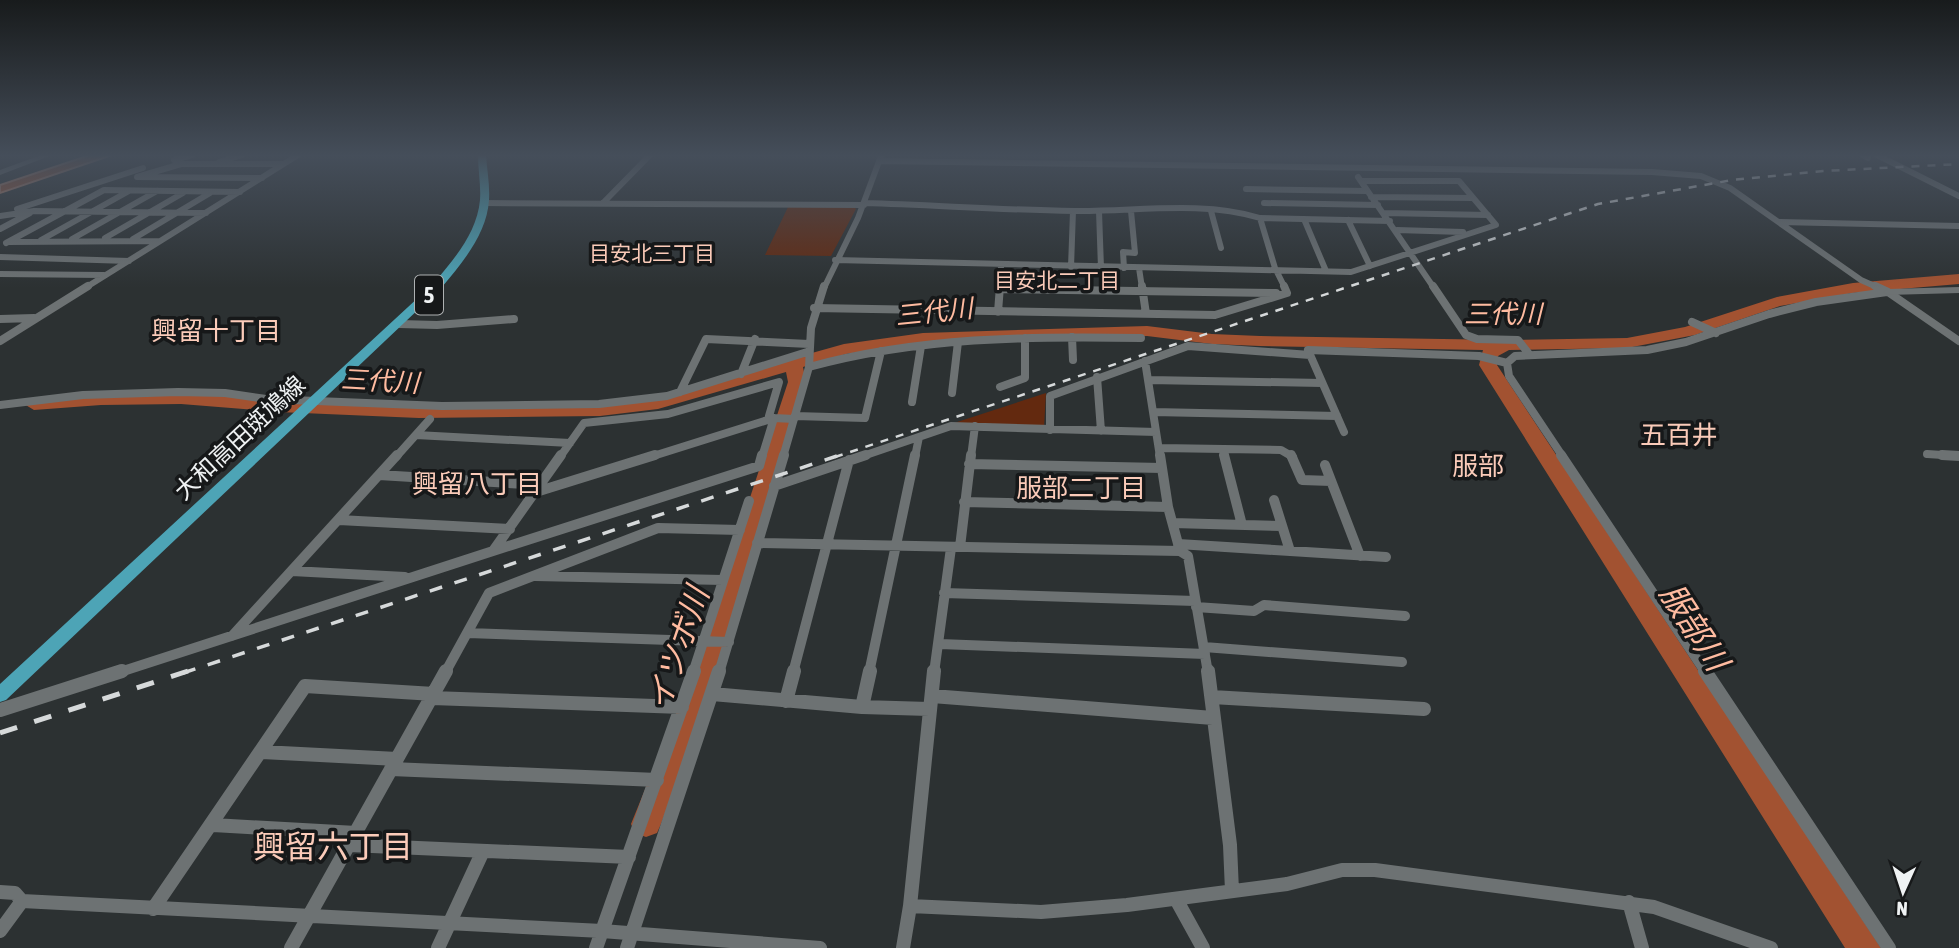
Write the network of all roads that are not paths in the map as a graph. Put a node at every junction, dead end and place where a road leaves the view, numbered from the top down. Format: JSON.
{"nodes":[{"id":1,"x":47,"y":199,"type":"edge"},
{"id":2,"x":86,"y":199,"type":"edge"},
{"id":3,"x":116,"y":199,"type":"edge"},
{"id":4,"x":143,"y":199,"type":"edge"},
{"id":5,"x":171,"y":199,"type":"edge"},
{"id":6,"x":200,"y":199,"type":"edge"},
{"id":7,"x":228,"y":199,"type":"edge"},
{"id":8,"x":484,"y":199,"type":"edge"},
{"id":9,"x":606,"y":199,"type":"edge"},
{"id":10,"x":866,"y":199,"type":"edge"},
{"id":11,"x":1373,"y":199,"type":"edge"},
{"id":12,"x":1474,"y":199,"type":"edge"},
{"id":13,"x":1747,"y":199,"type":"edge"},
{"id":14,"x":484,"y":203,"type":"junction"},
{"id":15,"x":603,"y":203,"type":"junction"},
{"id":16,"x":1264,"y":203,"type":"dead end"},
{"id":17,"x":864,"y":204,"type":"junction"},
{"id":18,"x":1378,"y":205,"type":"junction"},
{"id":19,"x":34,"y":211,"type":"junction"},
{"id":20,"x":64,"y":211,"type":"junction"},
{"id":21,"x":1073,"y":211,"type":"junction"},
{"id":22,"x":1098,"y":211,"type":"junction"},
{"id":23,"x":1131,"y":211,"type":"junction"},
{"id":24,"x":1211,"y":211,"type":"junction"},
{"id":25,"x":92,"y":212,"type":"junction"},
{"id":26,"x":120,"y":212,"type":"junction"},
{"id":27,"x":149,"y":212,"type":"junction"},
{"id":28,"x":177,"y":213,"type":"junction"},
{"id":29,"x":206,"y":213,"type":"junction"},
{"id":30,"x":1384,"y":213,"type":"junction"},
{"id":31,"x":0,"y":215,"type":"edge"},
{"id":32,"x":1488,"y":215,"type":"junction"},
{"id":33,"x":1260,"y":218,"type":"junction"},
{"id":34,"x":1304,"y":219,"type":"junction"},
{"id":35,"x":1348,"y":220,"type":"junction"},
{"id":36,"x":1390,"y":221,"type":"junction"},
{"id":37,"x":1780,"y":222,"type":"junction"},
{"id":38,"x":1959,"y":226,"type":"edge"},
{"id":39,"x":0,"y":229,"type":"edge"},
{"id":40,"x":1396,"y":230,"type":"junction"},
{"id":41,"x":145,"y":232,"type":"junction"},
{"id":42,"x":1474,"y":232,"type":"junction"},
{"id":43,"x":174,"y":233,"type":"junction"},
{"id":44,"x":101,"y":240,"type":"junction"},
{"id":45,"x":133,"y":240,"type":"junction"},
{"id":46,"x":69,"y":241,"type":"junction"},
{"id":47,"x":162,"y":241,"type":"junction"},
{"id":48,"x":38,"y":242,"type":"junction"},
{"id":49,"x":3,"y":243,"type":"edge"},
{"id":50,"x":1221,"y":248,"type":"dead end"},
{"id":51,"x":1408,"y":252,"type":"junction"},
{"id":52,"x":0,"y":257,"type":"edge"},
{"id":53,"x":835,"y":260,"type":"junction"},
{"id":54,"x":130,"y":261,"type":"junction"},
{"id":55,"x":1000,"y":266,"type":"junction"},
{"id":56,"x":1370,"y":266,"type":"junction"},
{"id":57,"x":1070,"y":267,"type":"junction"},
{"id":58,"x":1101,"y":268,"type":"junction"},
{"id":59,"x":1124,"y":268,"type":"junction"},
{"id":60,"x":1139,"y":268,"type":"junction"},
{"id":61,"x":1278,"y":271,"type":"junction"},
{"id":62,"x":1326,"y":271,"type":"junction"},
{"id":63,"x":0,"y":274,"type":"edge"},
{"id":64,"x":106,"y":275,"type":"junction"},
{"id":65,"x":999,"y":289,"type":"junction"},
{"id":66,"x":1959,"y":290,"type":"edge"},
{"id":67,"x":1143,"y":291,"type":"junction"},
{"id":68,"x":1886,"y":291,"type":"junction"},
{"id":69,"x":1287,"y":293,"type":"junction"},
{"id":70,"x":814,"y":308,"type":"junction"},
{"id":71,"x":998,"y":312,"type":"junction"},
{"id":72,"x":1146,"y":314,"type":"junction"},
{"id":73,"x":0,"y":318,"type":"edge"},
{"id":74,"x":37,"y":318,"type":"junction"},
{"id":75,"x":514,"y":319,"type":"dead end"},
{"id":76,"x":1693,"y":323,"type":"dead end"},
{"id":77,"x":399,"y":324,"type":"junction"},
{"id":78,"x":1715,"y":333,"type":"junction"},
{"id":79,"x":1072,"y":337,"type":"junction"},
{"id":80,"x":1026,"y":338,"type":"junction"},
{"id":81,"x":1142,"y":338,"type":"dead end"},
{"id":82,"x":755,"y":340,"type":"junction"},
{"id":83,"x":0,"y":341,"type":"edge"},
{"id":84,"x":1959,"y":341,"type":"edge"},
{"id":85,"x":958,"y":342,"type":"junction"},
{"id":86,"x":921,"y":346,"type":"junction"},
{"id":87,"x":808,"y":348,"type":"junction"},
{"id":88,"x":881,"y":351,"type":"junction"},
{"id":89,"x":1528,"y":353,"type":"junction"},
{"id":90,"x":1310,"y":355,"type":"junction"},
{"id":91,"x":1073,"y":359,"type":"dead end"},
{"id":92,"x":1145,"y":361,"type":"junction"},
{"id":93,"x":1504,"y":362,"type":"junction"},
{"id":94,"x":808,"y":367,"type":"junction"},
{"id":95,"x":741,"y":374,"type":"junction"},
{"id":96,"x":1097,"y":377,"type":"junction"},
{"id":97,"x":1149,"y":380,"type":"junction"},
{"id":98,"x":1322,"y":383,"type":"junction"},
{"id":99,"x":1000,"y":387,"type":"dead end"},
{"id":100,"x":680,"y":392,"type":"junction"},
{"id":101,"x":952,"y":393,"type":"dead end"},
{"id":102,"x":314,"y":402,"type":"junction"},
{"id":103,"x":912,"y":402,"type":"dead end"},
{"id":104,"x":0,"y":405,"type":"edge"},
{"id":105,"x":1153,"y":412,"type":"junction"},
{"id":106,"x":1337,"y":416,"type":"junction"},
{"id":107,"x":795,"y":417,"type":"junction"},
{"id":108,"x":774,"y":418,"type":"junction"},
{"id":109,"x":430,"y":419,"type":"dead end"},
{"id":110,"x":975,"y":426,"type":"junction"},
{"id":111,"x":1050,"y":430,"type":"junction"},
{"id":112,"x":1101,"y":431,"type":"junction"},
{"id":113,"x":1156,"y":432,"type":"junction"},
{"id":114,"x":1344,"y":432,"type":"dead end"},
{"id":115,"x":416,"y":435,"type":"junction"},
{"id":116,"x":919,"y":437,"type":"junction"},
{"id":117,"x":570,"y":443,"type":"junction"},
{"id":118,"x":1160,"y":448,"type":"junction"},
{"id":119,"x":1223,"y":449,"type":"junction"},
{"id":120,"x":1927,"y":454,"type":"dead end"},
{"id":121,"x":1959,"y":456,"type":"edge"},
{"id":122,"x":849,"y":460,"type":"junction"},
{"id":123,"x":969,"y":464,"type":"junction"},
{"id":124,"x":1325,"y":465,"type":"dead end"},
{"id":125,"x":1162,"y":468,"type":"junction"},
{"id":126,"x":379,"y":475,"type":"junction"},
{"id":127,"x":1331,"y":481,"type":"junction"},
{"id":128,"x":774,"y":486,"type":"junction"},
{"id":129,"x":538,"y":488,"type":"junction"},
{"id":130,"x":1275,"y":500,"type":"dead end"},
{"id":131,"x":749,"y":501,"type":"dead end"},
{"id":132,"x":964,"y":502,"type":"junction"},
{"id":133,"x":1168,"y":507,"type":"junction"},
{"id":134,"x":339,"y":520,"type":"junction"},
{"id":135,"x":1173,"y":523,"type":"junction"},
{"id":136,"x":1242,"y":525,"type":"junction"},
{"id":137,"x":1282,"y":526,"type":"junction"},
{"id":138,"x":510,"y":528,"type":"junction"},
{"id":139,"x":740,"y":530,"type":"junction"},
{"id":140,"x":757,"y":543,"type":"junction"},
{"id":141,"x":827,"y":546,"type":"junction"},
{"id":142,"x":896,"y":547,"type":"junction"},
{"id":143,"x":955,"y":547,"type":"junction"},
{"id":144,"x":1179,"y":547,"type":"junction"},
{"id":145,"x":493,"y":551,"type":"junction"},
{"id":146,"x":1290,"y":551,"type":"junction"},
{"id":147,"x":1360,"y":555,"type":"junction"},
{"id":148,"x":1386,"y":557,"type":"dead end"},
{"id":149,"x":292,"y":571,"type":"junction"},
{"id":150,"x":530,"y":576,"type":"junction"},
{"id":151,"x":413,"y":578,"type":"junction"},
{"id":152,"x":723,"y":580,"type":"junction"},
{"id":153,"x":944,"y":593,"type":"junction"},
{"id":154,"x":1196,"y":604,"type":"junction"},
{"id":155,"x":1405,"y":616,"type":"dead end"},
{"id":156,"x":468,"y":634,"type":"junction"},
{"id":157,"x":231,"y":638,"type":"junction"},
{"id":158,"x":706,"y":641,"type":"junction"},
{"id":159,"x":725,"y":642,"type":"junction"},
{"id":160,"x":940,"y":645,"type":"junction"},
{"id":161,"x":1205,"y":651,"type":"junction"},
{"id":162,"x":1402,"y":662,"type":"dead end"},
{"id":163,"x":712,"y":694,"type":"junction"},
{"id":164,"x":0,"y":695,"type":"edge"},
{"id":165,"x":433,"y":696,"type":"junction"},
{"id":166,"x":1212,"y":697,"type":"junction"},
{"id":167,"x":786,"y":701,"type":"junction"},
{"id":168,"x":931,"y":702,"type":"junction"},
{"id":169,"x":862,"y":706,"type":"junction"},
{"id":170,"x":682,"y":707,"type":"junction"},
{"id":171,"x":1424,"y":709,"type":"dead end"},
{"id":172,"x":0,"y":710,"type":"edge"},
{"id":173,"x":1213,"y":718,"type":"junction"},
{"id":174,"x":262,"y":752,"type":"junction"},
{"id":175,"x":394,"y":764,"type":"junction"},
{"id":176,"x":657,"y":780,"type":"junction"},
{"id":177,"x":213,"y":825,"type":"junction"},
{"id":178,"x":353,"y":839,"type":"junction"},
{"id":179,"x":483,"y":851,"type":"junction"},
{"id":180,"x":629,"y":857,"type":"junction"},
{"id":181,"x":1232,"y":891,"type":"junction"},
{"id":182,"x":0,"y":892,"type":"edge"},
{"id":183,"x":1176,"y":899,"type":"junction"},
{"id":184,"x":22,"y":901,"type":"junction"},
{"id":185,"x":1629,"y":902,"type":"junction"},
{"id":186,"x":910,"y":906,"type":"junction"},
{"id":187,"x":153,"y":909,"type":"junction"},
{"id":188,"x":308,"y":918,"type":"junction"},
{"id":189,"x":449,"y":924,"type":"junction"},
{"id":190,"x":0,"y":931,"type":"edge"},
{"id":191,"x":602,"y":931,"type":"junction"},
{"id":192,"x":630,"y":941,"type":"edge"},
{"id":193,"x":291,"y":948,"type":"edge"},
{"id":194,"x":438,"y":948,"type":"edge"},
{"id":195,"x":596,"y":948,"type":"edge"},
{"id":196,"x":820,"y":948,"type":"edge"},
{"id":197,"x":903,"y":948,"type":"edge"},
{"id":198,"x":1203,"y":948,"type":"edge"},
{"id":199,"x":1642,"y":948,"type":"edge"},
{"id":200,"x":1771,"y":948,"type":"edge"},
{"id":201,"x":1889,"y":948,"type":"edge"}],
"edges":[{"from":1,"to":31,"type":"street"},
{"from":2,"to":20,"type":"street"},
{"from":3,"to":25,"type":"street"},
{"from":4,"to":26,"type":"street"},
{"from":5,"to":27,"type":"street"},
{"from":6,"to":28,"type":"street"},
{"from":7,"to":29,"type":"street"},
{"from":8,"to":14,"type":"main road","name":"大和高田斑鳩線","number":"5"},
{"from":9,"to":15,"type":"street"},
{"from":10,"to":17,"type":"street"},
{"from":11,"to":18,"type":"street"},
{"from":12,"to":32,"type":"street"},
{"from":13,"to":37,"type":"street"},
{"from":14,"to":15,"type":"street"},
{"from":14,"to":77,"type":"main road","name":"大和高田斑鳩線","number":"5"},
{"from":15,"to":17,"type":"street"},
{"from":16,"to":18,"type":"street"},
{"from":17,"to":21,"type":"street"},
{"from":17,"to":53,"type":"street"},
{"from":18,"to":30,"type":"street"},
{"from":19,"to":20,"type":"street"},
{"from":19,"to":31,"type":"street"},
{"from":19,"to":39,"type":"street"},
{"from":20,"to":25,"type":"street"},
{"from":20,"to":49,"type":"street"},
{"from":21,"to":22,"type":"street"},
{"from":21,"to":57,"type":"street"},
{"from":22,"to":23,"type":"street"},
{"from":22,"to":58,"type":"street"},
{"from":23,"to":24,"type":"street"},
{"from":23,"to":59,"type":"street"},
{"from":24,"to":33,"type":"street"},
{"from":24,"to":50,"type":"street"},
{"from":25,"to":26,"type":"street"},
{"from":25,"to":48,"type":"street"},
{"from":26,"to":27,"type":"street"},
{"from":26,"to":46,"type":"street"},
{"from":27,"to":28,"type":"street"},
{"from":27,"to":44,"type":"street"},
{"from":28,"to":29,"type":"street"},
{"from":28,"to":41,"type":"street"},
{"from":29,"to":43,"type":"street"},
{"from":30,"to":32,"type":"street"},
{"from":30,"to":36,"type":"street"},
{"from":32,"to":42,"type":"street"},
{"from":33,"to":34,"type":"street"},
{"from":33,"to":61,"type":"street"},
{"from":34,"to":35,"type":"street"},
{"from":34,"to":62,"type":"street"},
{"from":35,"to":36,"type":"street"},
{"from":35,"to":56,"type":"street"},
{"from":36,"to":40,"type":"street"},
{"from":37,"to":38,"type":"street"},
{"from":37,"to":68,"type":"street"},
{"from":40,"to":42,"type":"street"},
{"from":40,"to":51,"type":"street"},
{"from":41,"to":43,"type":"street"},
{"from":41,"to":45,"type":"street"},
{"from":42,"to":51,"type":"street"},
{"from":43,"to":47,"type":"street"},
{"from":44,"to":45,"type":"street"},
{"from":44,"to":46,"type":"street"},
{"from":45,"to":47,"type":"street"},
{"from":46,"to":48,"type":"street"},
{"from":47,"to":54,"type":"street"},
{"from":48,"to":49,"type":"street"},
{"from":51,"to":56,"type":"street"},
{"from":51,"to":89,"type":"street"},
{"from":52,"to":54,"type":"street"},
{"from":53,"to":55,"type":"street"},
{"from":53,"to":70,"type":"street"},
{"from":54,"to":64,"type":"street"},
{"from":55,"to":57,"type":"street"},
{"from":55,"to":65,"type":"street"},
{"from":56,"to":62,"type":"street"},
{"from":57,"to":58,"type":"street"},
{"from":58,"to":59,"type":"street"},
{"from":59,"to":60,"type":"street"},
{"from":60,"to":61,"type":"street"},
{"from":60,"to":67,"type":"street"},
{"from":61,"to":62,"type":"street"},
{"from":61,"to":69,"type":"street"},
{"from":63,"to":64,"type":"street"},
{"from":64,"to":74,"type":"street"},
{"from":65,"to":67,"type":"street"},
{"from":65,"to":71,"type":"street"},
{"from":66,"to":68,"type":"street"},
{"from":67,"to":69,"type":"street"},
{"from":67,"to":72,"type":"street"},
{"from":68,"to":78,"type":"street"},
{"from":68,"to":84,"type":"street"},
{"from":69,"to":72,"type":"street"},
{"from":70,"to":71,"type":"street"},
{"from":70,"to":87,"type":"street"},
{"from":71,"to":72,"type":"street"},
{"from":73,"to":74,"type":"street"},
{"from":74,"to":83,"type":"street"},
{"from":75,"to":77,"type":"street"},
{"from":76,"to":78,"type":"street"},
{"from":77,"to":102,"type":"main road","name":"大和高田斑鳩線","number":"5"},
{"from":78,"to":89,"type":"street"},
{"from":79,"to":80,"type":"street"},
{"from":79,"to":81,"type":"street"},
{"from":79,"to":91,"type":"street"},
{"from":80,"to":85,"type":"street"},
{"from":80,"to":99,"type":"street"},
{"from":82,"to":87,"type":"street"},
{"from":82,"to":95,"type":"street"},
{"from":82,"to":100,"type":"street"},
{"from":85,"to":86,"type":"street"},
{"from":85,"to":101,"type":"street"},
{"from":86,"to":88,"type":"street"},
{"from":86,"to":103,"type":"street"},
{"from":87,"to":94,"type":"street"},
{"from":87,"to":95,"type":"street"},
{"from":88,"to":94,"type":"street"},
{"from":88,"to":107,"type":"street"},
{"from":89,"to":93,"type":"street"},
{"from":90,"to":92,"type":"street"},
{"from":90,"to":93,"type":"street"},
{"from":90,"to":98,"type":"street"},
{"from":92,"to":96,"type":"street"},
{"from":92,"to":97,"type":"street"},
{"from":93,"to":201,"type":"street"},
{"from":94,"to":107,"type":"street"},
{"from":95,"to":100,"type":"street"},
{"from":96,"to":111,"type":"street"},
{"from":96,"to":112,"type":"street"},
{"from":97,"to":98,"type":"street"},
{"from":97,"to":105,"type":"street"},
{"from":98,"to":106,"type":"street"},
{"from":100,"to":102,"type":"street"},
{"from":102,"to":104,"type":"street"},
{"from":102,"to":164,"type":"main road","name":"大和高田斑鳩線","number":"5"},
{"from":105,"to":106,"type":"street"},
{"from":105,"to":113,"type":"street"},
{"from":106,"to":114,"type":"street"},
{"from":107,"to":108,"type":"street"},
{"from":107,"to":128,"type":"street"},
{"from":108,"to":117,"type":"street"},
{"from":108,"to":129,"type":"street"},
{"from":108,"to":145,"type":"street"},
{"from":109,"to":115,"type":"street"},
{"from":110,"to":111,"type":"street"},
{"from":110,"to":116,"type":"street"},
{"from":110,"to":123,"type":"street"},
{"from":111,"to":112,"type":"street"},
{"from":112,"to":113,"type":"street"},
{"from":113,"to":118,"type":"street"},
{"from":115,"to":117,"type":"street"},
{"from":115,"to":126,"type":"street"},
{"from":116,"to":122,"type":"street"},
{"from":116,"to":142,"type":"street"},
{"from":117,"to":129,"type":"street"},
{"from":118,"to":119,"type":"street"},
{"from":118,"to":125,"type":"street"},
{"from":119,"to":127,"type":"street"},
{"from":119,"to":136,"type":"street"},
{"from":120,"to":121,"type":"street"},
{"from":122,"to":128,"type":"street"},
{"from":122,"to":141,"type":"street"},
{"from":123,"to":125,"type":"street"},
{"from":123,"to":132,"type":"street"},
{"from":124,"to":127,"type":"street"},
{"from":125,"to":133,"type":"street"},
{"from":126,"to":129,"type":"street"},
{"from":126,"to":134,"type":"street"},
{"from":127,"to":147,"type":"street"},
{"from":128,"to":140,"type":"street"},
{"from":129,"to":138,"type":"street"},
{"from":130,"to":137,"type":"street"},
{"from":131,"to":139,"type":"street"},
{"from":132,"to":133,"type":"street"},
{"from":132,"to":143,"type":"street"},
{"from":133,"to":135,"type":"street"},
{"from":134,"to":138,"type":"street"},
{"from":134,"to":149,"type":"street"},
{"from":135,"to":136,"type":"street"},
{"from":135,"to":144,"type":"street"},
{"from":136,"to":137,"type":"street"},
{"from":137,"to":146,"type":"street"},
{"from":138,"to":145,"type":"street"},
{"from":139,"to":150,"type":"street"},
{"from":139,"to":152,"type":"street"},
{"from":140,"to":141,"type":"street"},
{"from":140,"to":159,"type":"street"},
{"from":141,"to":142,"type":"street"},
{"from":141,"to":167,"type":"street"},
{"from":142,"to":143,"type":"street"},
{"from":142,"to":169,"type":"street"},
{"from":143,"to":144,"type":"street"},
{"from":143,"to":153,"type":"street"},
{"from":144,"to":146,"type":"street"},
{"from":144,"to":154,"type":"street"},
{"from":145,"to":151,"type":"street"},
{"from":146,"to":147,"type":"street"},
{"from":147,"to":148,"type":"street"},
{"from":149,"to":151,"type":"street"},
{"from":149,"to":157,"type":"street"},
{"from":150,"to":152,"type":"street"},
{"from":150,"to":156,"type":"street"},
{"from":151,"to":157,"type":"street"},
{"from":152,"to":158,"type":"street"},
{"from":153,"to":154,"type":"street"},
{"from":153,"to":160,"type":"street"},
{"from":154,"to":155,"type":"street"},
{"from":154,"to":161,"type":"street"},
{"from":156,"to":158,"type":"street"},
{"from":156,"to":165,"type":"street"},
{"from":157,"to":172,"type":"street"},
{"from":158,"to":159,"type":"street"},
{"from":158,"to":170,"type":"street"},
{"from":159,"to":163,"type":"street"},
{"from":160,"to":161,"type":"street"},
{"from":160,"to":168,"type":"street"},
{"from":161,"to":162,"type":"street"},
{"from":161,"to":166,"type":"street"},
{"from":163,"to":167,"type":"street"},
{"from":163,"to":192,"type":"street"},
{"from":165,"to":170,"type":"street"},
{"from":165,"to":174,"type":"street"},
{"from":165,"to":175,"type":"street"},
{"from":166,"to":171,"type":"street"},
{"from":166,"to":173,"type":"street"},
{"from":167,"to":169,"type":"street"},
{"from":168,"to":169,"type":"street"},
{"from":168,"to":173,"type":"street"},
{"from":168,"to":186,"type":"street"},
{"from":170,"to":176,"type":"street"},
{"from":173,"to":181,"type":"street"},
{"from":174,"to":175,"type":"street"},
{"from":174,"to":177,"type":"street"},
{"from":175,"to":176,"type":"street"},
{"from":175,"to":178,"type":"street"},
{"from":176,"to":180,"type":"street"},
{"from":177,"to":178,"type":"street"},
{"from":177,"to":187,"type":"street"},
{"from":178,"to":179,"type":"street"},
{"from":178,"to":188,"type":"street"},
{"from":179,"to":180,"type":"street"},
{"from":179,"to":189,"type":"street"},
{"from":180,"to":191,"type":"street"},
{"from":181,"to":183,"type":"street"},
{"from":181,"to":185,"type":"street"},
{"from":182,"to":184,"type":"street"},
{"from":183,"to":186,"type":"street"},
{"from":183,"to":198,"type":"street"},
{"from":184,"to":187,"type":"street"},
{"from":184,"to":190,"type":"street"},
{"from":185,"to":199,"type":"street"},
{"from":185,"to":200,"type":"street"},
{"from":186,"to":197,"type":"street"},
{"from":187,"to":188,"type":"street"},
{"from":188,"to":189,"type":"street"},
{"from":188,"to":193,"type":"street"},
{"from":189,"to":191,"type":"street"},
{"from":189,"to":194,"type":"street"},
{"from":191,"to":192,"type":"street"},
{"from":191,"to":195,"type":"street"},
{"from":192,"to":196,"type":"street"}]}
